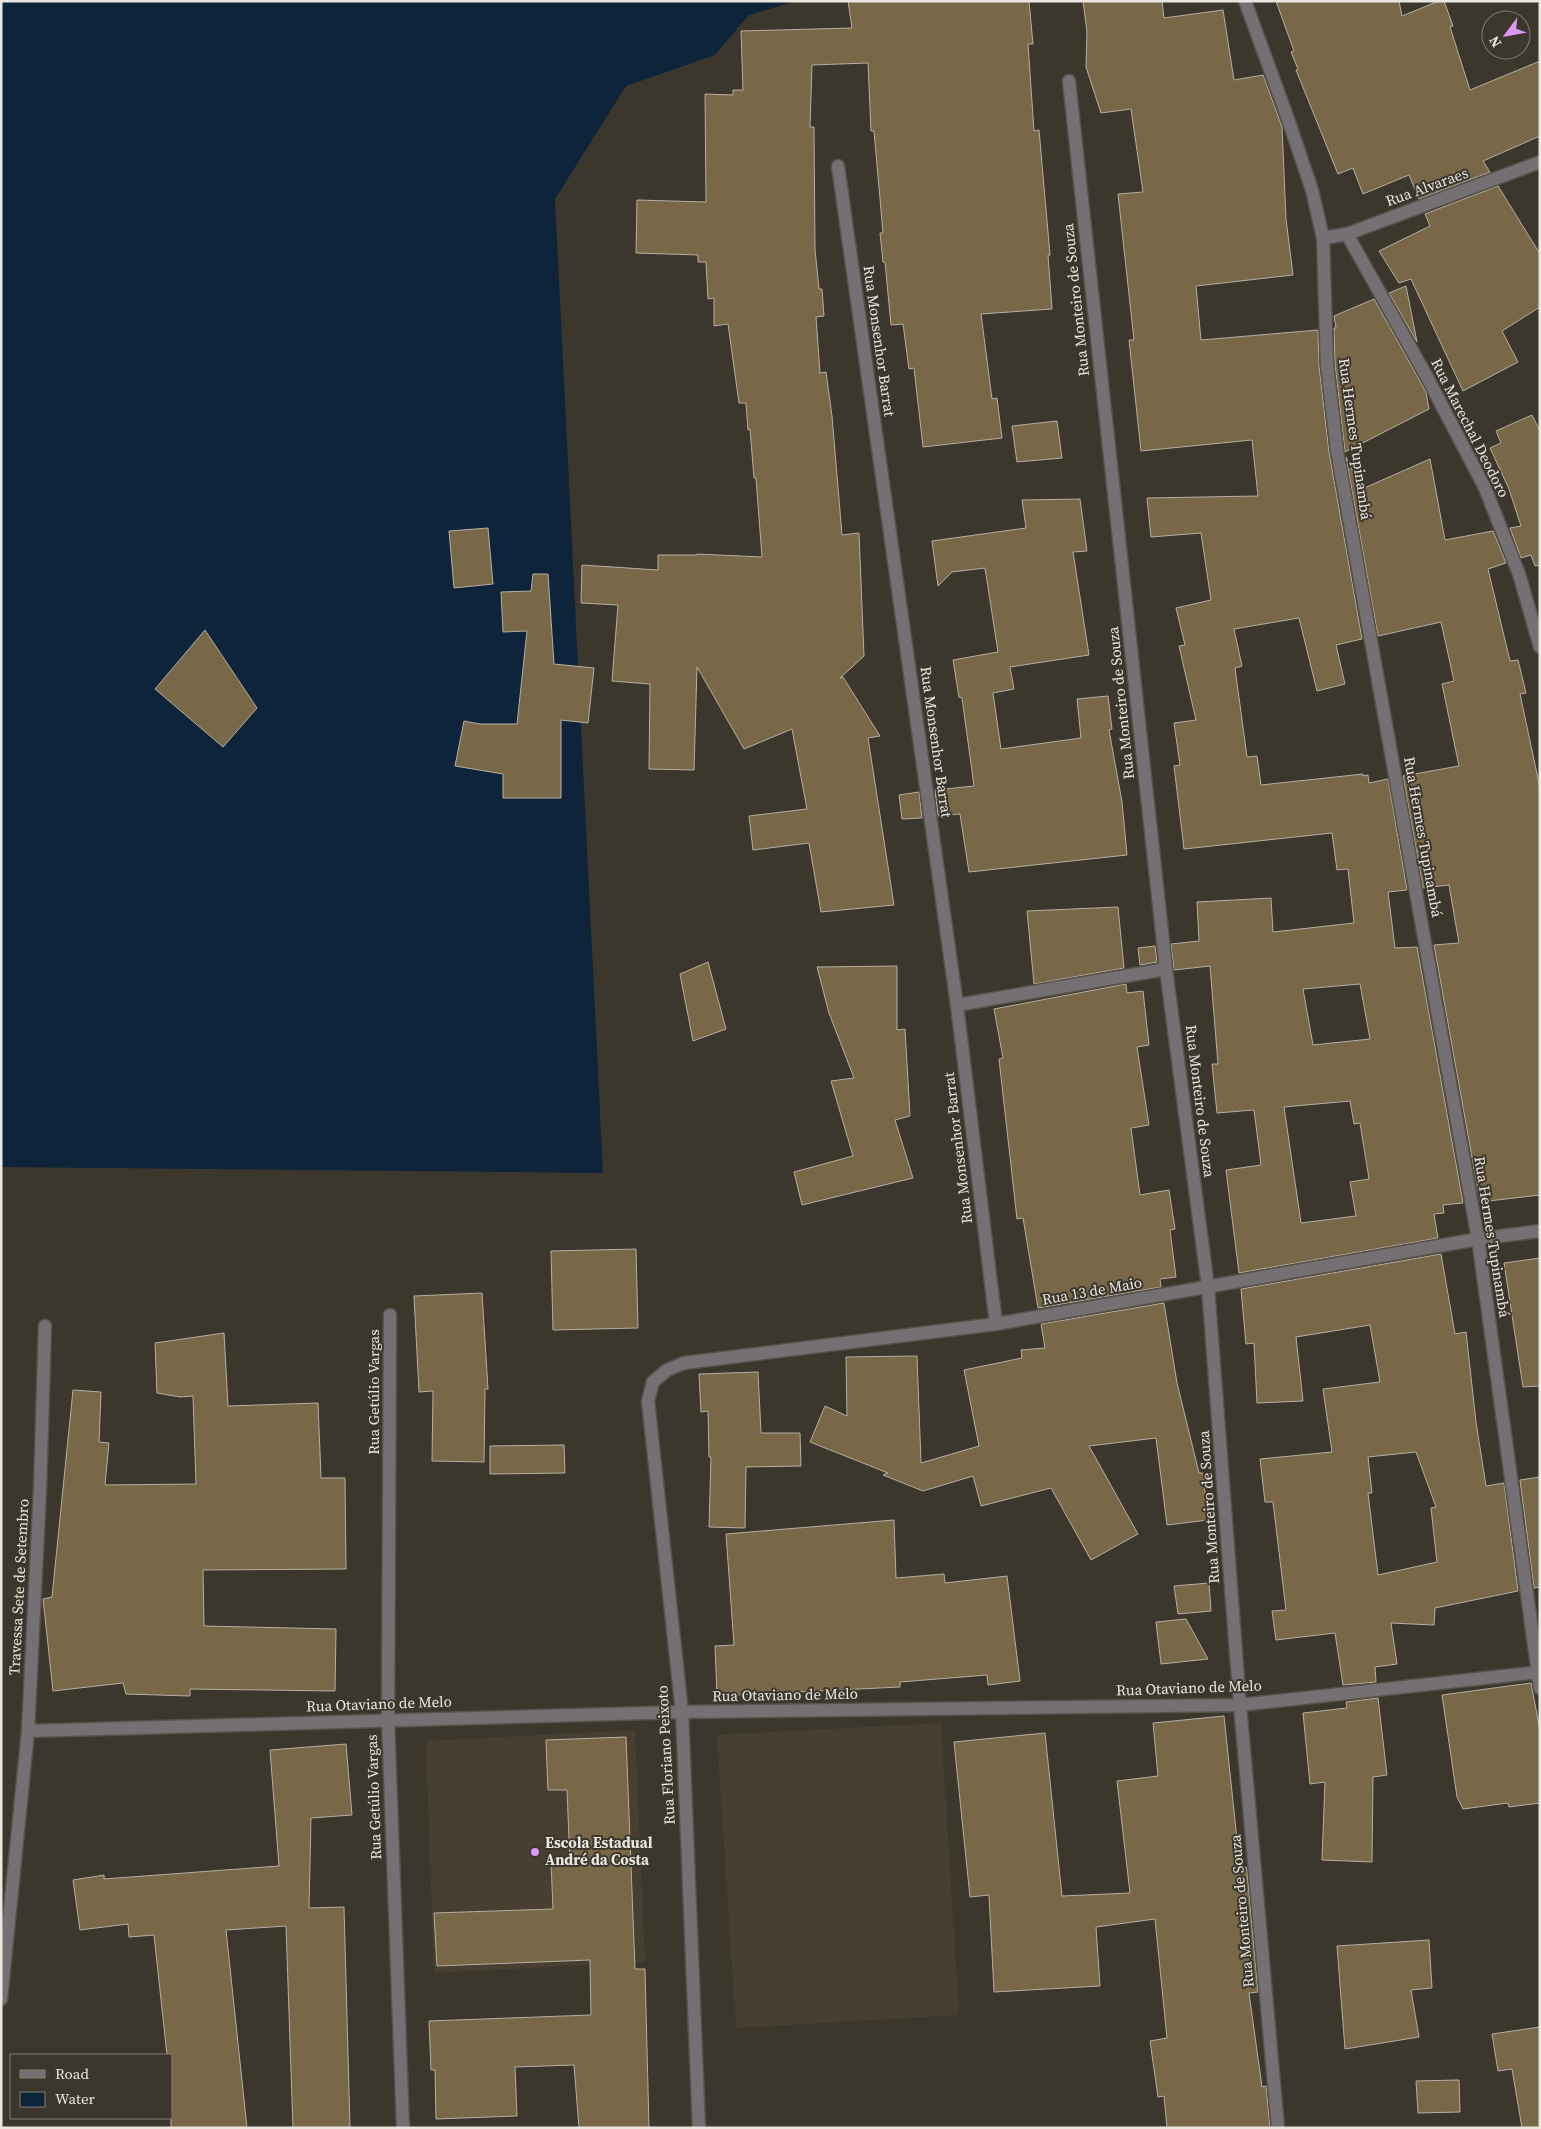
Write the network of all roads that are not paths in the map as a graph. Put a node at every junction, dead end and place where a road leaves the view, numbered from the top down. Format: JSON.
{"nodes":[{"id":1,"x":1245,"y":1,"type":"edge"},
{"id":2,"x":1069,"y":81,"type":"dead end"},
{"id":3,"x":1539,"y":164,"type":"edge"},
{"id":4,"x":838,"y":166,"type":"dead end"},
{"id":5,"x":1347,"y":234,"type":"junction"},
{"id":6,"x":1324,"y":238,"type":"junction"},
{"id":7,"x":1540,"y":646,"type":"edge"},
{"id":8,"x":1166,"y":969,"type":"junction"},
{"id":9,"x":957,"y":1005,"type":"junction"},
{"id":10,"x":1540,"y":1231,"type":"edge"},
{"id":11,"x":1478,"y":1239,"type":"junction"},
{"id":12,"x":1208,"y":1286,"type":"junction"},
{"id":13,"x":390,"y":1315,"type":"dead end"},
{"id":14,"x":996,"y":1324,"type":"junction"},
{"id":15,"x":45,"y":1326,"type":"dead end"},
{"id":16,"x":653,"y":1382,"type":"joint"},
{"id":17,"x":1538,"y":1672,"type":"edge"},
{"id":18,"x":1540,"y":1688,"type":"edge"},
{"id":19,"x":1240,"y":1705,"type":"junction"},
{"id":20,"x":682,"y":1712,"type":"junction"},
{"id":21,"x":388,"y":1720,"type":"junction"},
{"id":22,"x":28,"y":1731,"type":"junction"},
{"id":23,"x":1,"y":1999,"type":"edge"},
{"id":24,"x":403,"y":2128,"type":"edge"},
{"id":25,"x":699,"y":2128,"type":"edge"},
{"id":26,"x":1278,"y":2128,"type":"edge"}],
"edges":[{"from":1,"to":6,"type":"street","name":"Rua Hermes Tupinambá"},
{"from":2,"to":8,"type":"street","name":"Rua Monteiro de Souza"},
{"from":3,"to":5,"type":"street","name":"Rua Alvaraes"},
{"from":4,"to":9,"type":"street","name":"Rua Monsenhor Barrat"},
{"from":5,"to":6,"type":"street","name":"Rua Alvaraes"},
{"from":5,"to":7,"type":"street","name":"Rua Marechal Deodoro"},
{"from":6,"to":11,"type":"street","name":"Rua Hermes Tupinambá"},
{"from":8,"to":9,"type":"street"},
{"from":8,"to":12,"type":"street","name":"Rua Monteiro de Souza"},
{"from":9,"to":14,"type":"street","name":"Rua Monsenhor Barrat"},
{"from":10,"to":11,"type":"street","name":"Rua 13 de Maio"},
{"from":11,"to":12,"type":"street","name":"Rua 13 de Maio"},
{"from":11,"to":17,"type":"street","name":"Rua Hermes Tupinambá"},
{"from":12,"to":14,"type":"street","name":"Rua 13 de Maio"},
{"from":12,"to":19,"type":"street","name":"Rua Monteiro de Souza"},
{"from":13,"to":21,"type":"street","name":"Rua Getúlio Vargas"},
{"from":14,"to":16,"type":"street","name":"Rua 13 de Maio"},
{"from":15,"to":22,"type":"street","name":"Travessa Sete de Setembro"},
{"from":16,"to":20,"type":"street","name":"Rua Floriano Peixoto"},
{"from":17,"to":18,"type":"street","name":"Rua Hermes Tupinambá"},
{"from":17,"to":19,"type":"street","name":"Rua Otaviano de Melo"},
{"from":19,"to":20,"type":"street","name":"Rua Otaviano de Melo"},
{"from":19,"to":26,"type":"street","name":"Rua Monteiro de Souza"},
{"from":20,"to":21,"type":"street","name":"Rua Otaviano de Melo"},
{"from":20,"to":25,"type":"street","name":"Rua Floriano Peixoto"},
{"from":21,"to":22,"type":"street","name":"Rua Otaviano de Melo"},
{"from":21,"to":24,"type":"street","name":"Rua Getúlio Vargas"},
{"from":22,"to":23,"type":"street","name":"Travessa Sete de Setembro"}]}
